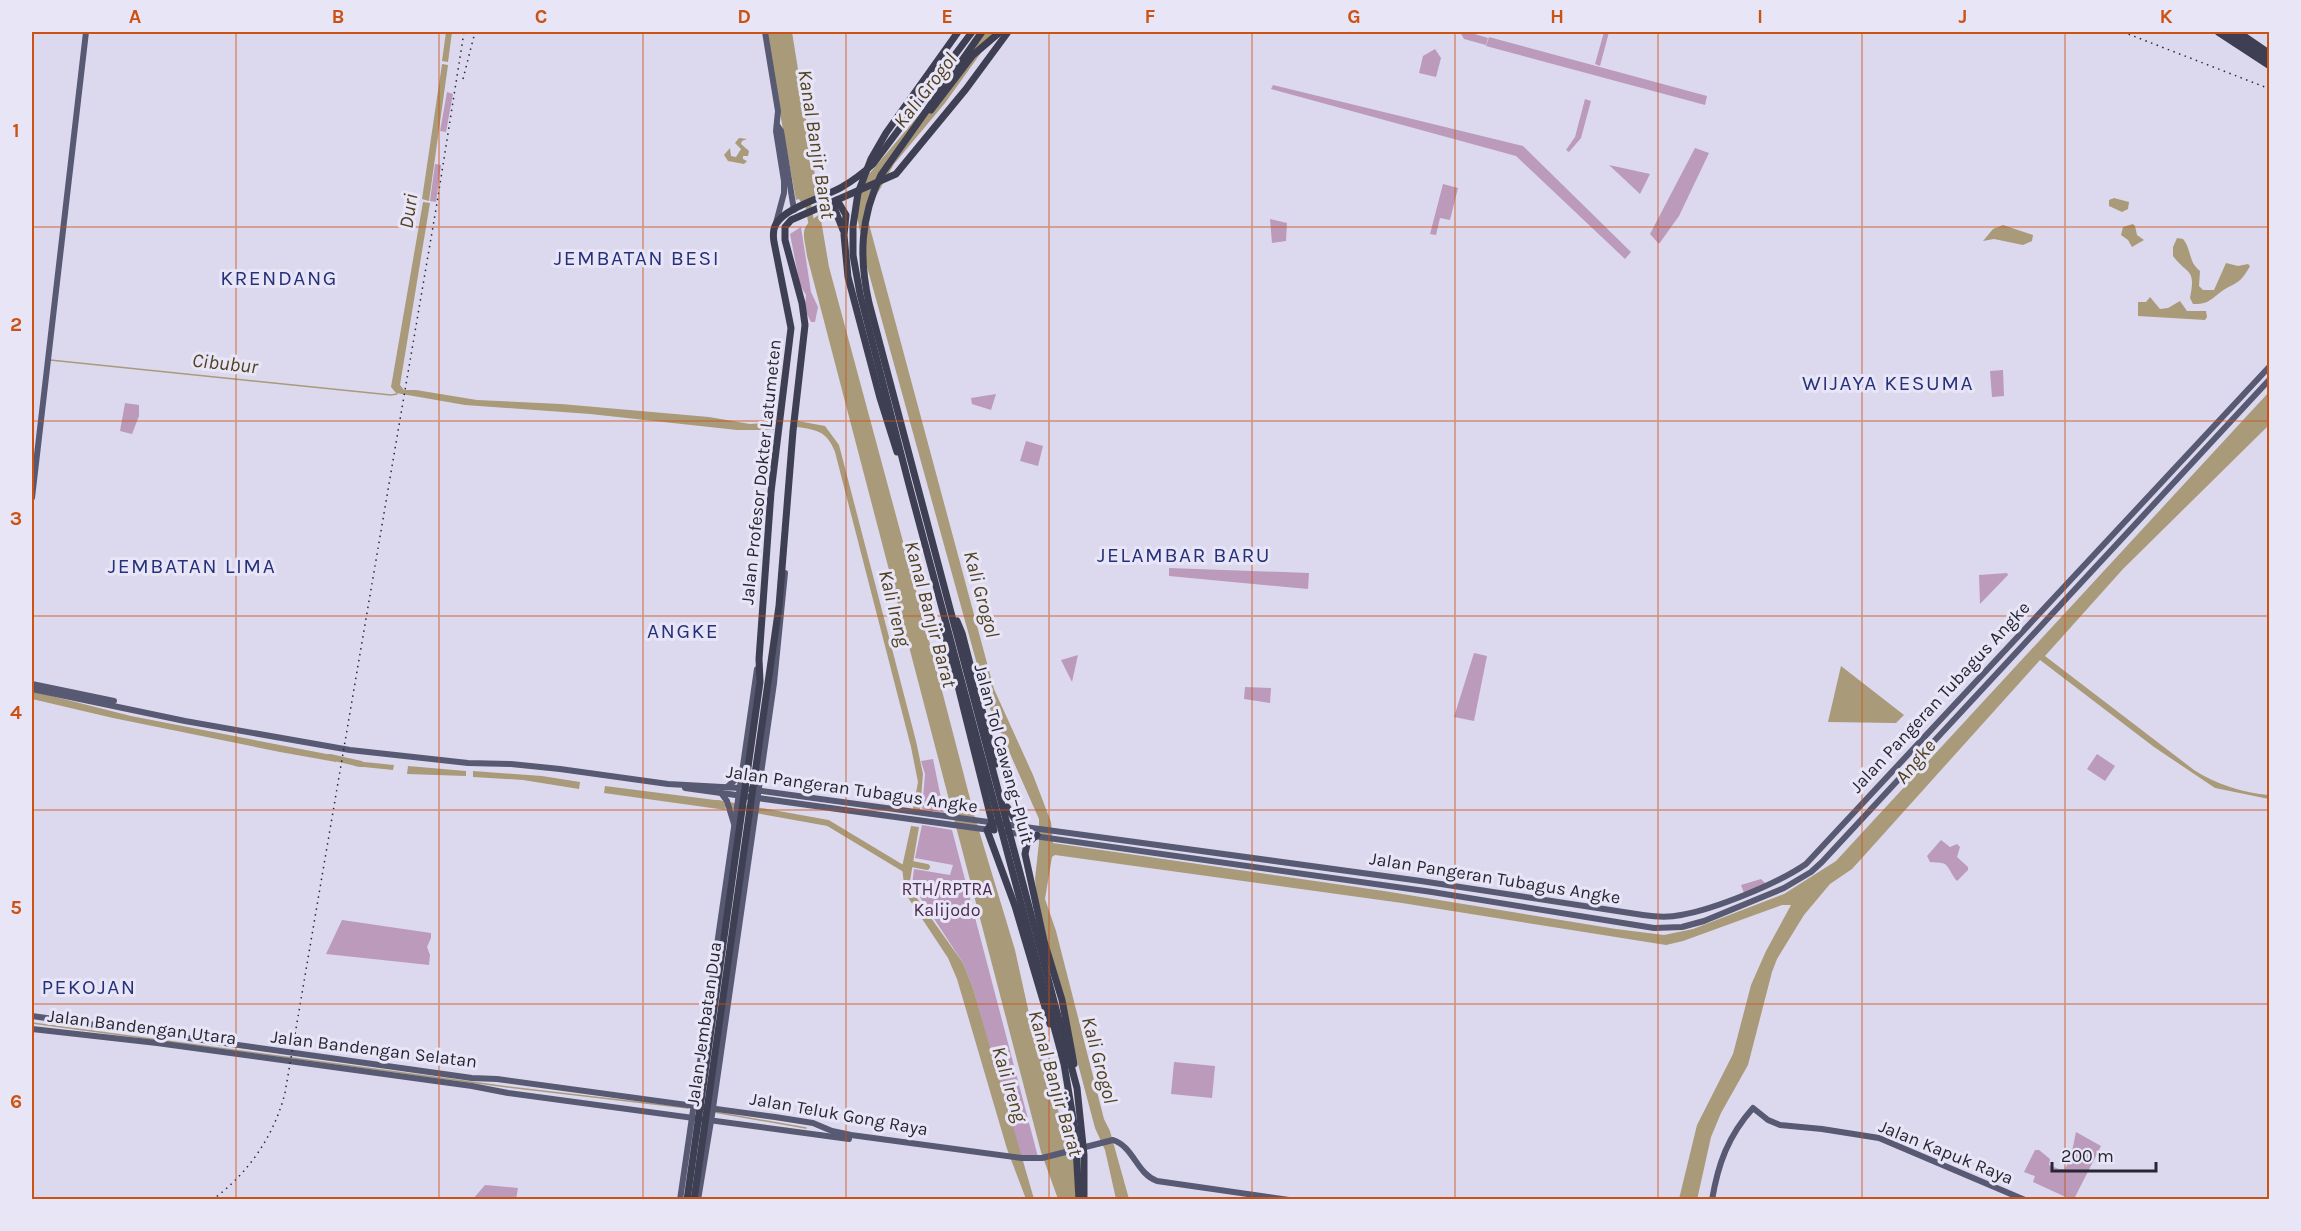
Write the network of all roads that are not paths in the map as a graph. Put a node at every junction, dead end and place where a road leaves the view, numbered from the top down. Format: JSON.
{"nodes":[{"id":1,"x":84,"y":32,"type":"edge"},
{"id":2,"x":765,"y":32,"type":"edge"},
{"id":3,"x":958,"y":32,"type":"edge"},
{"id":4,"x":970,"y":32,"type":"edge"},
{"id":5,"x":982,"y":32,"type":"edge"},
{"id":6,"x":1000,"y":32,"type":"edge"},
{"id":7,"x":1008,"y":32,"type":"edge"},
{"id":8,"x":2218,"y":32,"type":"edge"},
{"id":9,"x":2226,"y":32,"type":"edge"},
{"id":10,"x":2238,"y":32,"type":"edge"},
{"id":11,"x":2270,"y":54,"type":"edge"},
{"id":12,"x":2269,"y":64,"type":"edge"},
{"id":13,"x":777,"y":125,"type":"junction"},
{"id":14,"x":914,"y":126,"type":"junction"},
{"id":15,"x":837,"y":200,"type":"junction"},
{"id":16,"x":794,"y":210,"type":"junction"},
{"id":17,"x":776,"y":223,"type":"junction"},
{"id":18,"x":802,"y":303,"type":"junction"},
{"id":19,"x":786,"y":308,"type":"junction"},
{"id":20,"x":805,"y":325,"type":"junction"},
{"id":21,"x":791,"y":328,"type":"junction"},
{"id":22,"x":2270,"y":366,"type":"edge"},
{"id":23,"x":2270,"y":379,"type":"edge"},
{"id":24,"x":40,"y":418,"type":"junction"},
{"id":25,"x":794,"y":430,"type":"junction"},
{"id":26,"x":32,"y":472,"type":"edge"},
{"id":27,"x":908,"y":481,"type":"junction"},
{"id":28,"x":2157,"y":484,"type":"junction"},
{"id":29,"x":2151,"y":491,"type":"junction"},
{"id":30,"x":2164,"y":491,"type":"junction"},
{"id":31,"x":32,"y":498,"type":"edge"},
{"id":32,"x":2159,"y":498,"type":"junction"},
{"id":33,"x":932,"y":568,"type":"junction"},
{"id":34,"x":948,"y":604,"type":"junction"},
{"id":35,"x":759,"y":659,"type":"junction"},
{"id":36,"x":32,"y":684,"type":"edge"},
{"id":37,"x":32,"y":689,"type":"edge"},
{"id":38,"x":1958,"y":699,"type":"junction"},
{"id":39,"x":1965,"y":707,"type":"junction"},
{"id":40,"x":1945,"y":713,"type":"junction"},
{"id":41,"x":185,"y":720,"type":"junction"},
{"id":42,"x":1953,"y":720,"type":"junction"},
{"id":43,"x":509,"y":765,"type":"junction"},
{"id":44,"x":743,"y":766,"type":"junction"},
{"id":45,"x":761,"y":770,"type":"junction"},
{"id":46,"x":726,"y":787,"type":"junction"},
{"id":47,"x":740,"y":788,"type":"junction"},
{"id":48,"x":758,"y":790,"type":"junction"},
{"id":49,"x":721,"y":793,"type":"junction"},
{"id":50,"x":757,"y":800,"type":"junction"},
{"id":51,"x":739,"y":802,"type":"junction"},
{"id":52,"x":856,"y":803,"type":"junction"},
{"id":53,"x":1006,"y":807,"type":"junction"},
{"id":54,"x":855,"y":811,"type":"junction"},
{"id":55,"x":986,"y":826,"type":"junction"},
{"id":56,"x":1026,"y":826,"type":"junction"},
{"id":57,"x":1013,"y":829,"type":"junction"},
{"id":58,"x":734,"y":831,"type":"junction"},
{"id":59,"x":1038,"y":833,"type":"junction"},
{"id":60,"x":1131,"y":840,"type":"junction"},
{"id":61,"x":1163,"y":845,"type":"junction"},
{"id":62,"x":1148,"y":851,"type":"junction"},
{"id":63,"x":1161,"y":853,"type":"junction"},
{"id":64,"x":740,"y":855,"type":"junction"},
{"id":65,"x":1279,"y":862,"type":"junction"},
{"id":66,"x":1277,"y":870,"type":"junction"},
{"id":67,"x":32,"y":1016,"type":"edge"},
{"id":68,"x":32,"y":1029,"type":"edge"},
{"id":69,"x":1060,"y":1049,"type":"junction"},
{"id":70,"x":1077,"y":1088,"type":"junction"},
{"id":71,"x":694,"y":1096,"type":"junction"},
{"id":72,"x":669,"y":1101,"type":"junction"},
{"id":73,"x":627,"y":1102,"type":"junction"},
{"id":74,"x":692,"y":1112,"type":"junction"},
{"id":75,"x":712,"y":1114,"type":"junction"},
{"id":76,"x":825,"y":1132,"type":"junction"},
{"id":77,"x":689,"y":1199,"type":"edge"},
{"id":78,"x":1079,"y":1200,"type":"edge"},
{"id":79,"x":1084,"y":1200,"type":"edge"},
{"id":80,"x":1289,"y":1200,"type":"edge"},
{"id":81,"x":1712,"y":1200,"type":"edge"},
{"id":82,"x":2025,"y":1200,"type":"edge"}],
"edges":[{"from":1,"to":24,"type":"main road"},
{"from":2,"to":13,"type":"main road"},
{"from":3,"to":27,"type":"highway","name":"Jalan Tol Cawang–Pluit"},
{"from":4,"to":16,"type":"highway"},
{"from":5,"to":14,"type":"highway","name":"Jalan Tol Cawang–Pluit"},
{"from":6,"to":14,"type":"highway"},
{"from":7,"to":15,"type":"highway","name":"Jalan Profesor Dokter Latumeten"},
{"from":8,"to":12,"type":"highway"},
{"from":9,"to":12,"type":"highway"},
{"from":10,"to":11,"type":"highway"},
{"from":13,"to":16,"type":"main road"},
{"from":13,"to":17,"type":"main road"},
{"from":14,"to":34,"type":"highway","name":"Jalan Tol Cawang–Pluit"},
{"from":15,"to":18,"type":"highway","name":"Jalan Profesor Dokter Latumeten"},
{"from":15,"to":27,"type":"highway"},
{"from":16,"to":17,"type":"highway"},
{"from":17,"to":19,"type":"highway","name":"Jalan Profesor Dokter Latumeten"},
{"from":18,"to":19,"type":"highway"},
{"from":18,"to":20,"type":"highway","name":"Jalan Profesor Dokter Latumeten"},
{"from":19,"to":21,"type":"highway","name":"Jalan Profesor Dokter Latumeten"},
{"from":20,"to":21,"type":"highway"},
{"from":20,"to":25,"type":"highway","name":"Jalan Profesor Dokter Latumeten"},
{"from":21,"to":35,"type":"highway","name":"Jalan Profesor Dokter Latumeten"},
{"from":22,"to":28,"type":"main road","name":"Jalan Pangeran Tubagus Angke"},
{"from":23,"to":30,"type":"main road","name":"Jalan Pangeran Tubagus Angke"},
{"from":24,"to":26,"type":"main road"},
{"from":24,"to":31,"type":"main road"},
{"from":25,"to":45,"type":"main road","name":"Jalan Profesor Dokter Latumeten"},
{"from":25,"to":64,"type":"highway","name":"Jalan Profesor Dokter Latumeten"},
{"from":27,"to":33,"type":"highway","name":"Jalan Tol Cawang–Pluit"},
{"from":28,"to":29,"type":"main road","name":"Jalan Pangeran Tubagus Angke"},
{"from":28,"to":30,"type":"main road"},
{"from":29,"to":32,"type":"main road"},
{"from":29,"to":38,"type":"main road","name":"Jalan Pangeran Tubagus Angke"},
{"from":30,"to":32,"type":"main road","name":"Jalan Pangeran Tubagus Angke"},
{"from":32,"to":39,"type":"main road","name":"Jalan Pangeran Tubagus Angke"},
{"from":33,"to":55,"type":"highway"},
{"from":33,"to":69,"type":"highway","name":"Jalan Tol Cawang–Pluit"},
{"from":34,"to":53,"type":"highway"},
{"from":34,"to":70,"type":"highway","name":"Jalan Tol Cawang–Pluit"},
{"from":35,"to":44,"type":"main road","name":"Jalan Profesor Dokter Latumeten"},
{"from":35,"to":64,"type":"highway"},
{"from":36,"to":41,"type":"main road","name":"Jalan Pangeran Tubagus Angke"},
{"from":37,"to":41,"type":"main road","name":"Jalan Pangeran Tubagus Angke"},
{"from":38,"to":39,"type":"main road"},
{"from":38,"to":40,"type":"main road","name":"Jalan Pangeran Tubagus Angke"},
{"from":39,"to":42,"type":"main road","name":"Jalan Pangeran Tubagus Angke"},
{"from":40,"to":42,"type":"main road"},
{"from":40,"to":65,"type":"main road","name":"Jalan Pangeran Tubagus Angke"},
{"from":41,"to":43,"type":"main road","name":"Jalan Pangeran Tubagus Angke"},
{"from":42,"to":66,"type":"main road","name":"Jalan Pangeran Tubagus Angke"},
{"from":43,"to":46,"type":"main road","name":"Jalan Pangeran Tubagus Angke"},
{"from":43,"to":49,"type":"main road","name":"Jalan Pangeran Tubagus Angke"},
{"from":44,"to":45,"type":"main road"},
{"from":44,"to":46,"type":"main road"},
{"from":44,"to":47,"type":"main road","name":"Jalan Profesor Dokter Latumeten"},
{"from":45,"to":48,"type":"main road","name":"Jalan Profesor Dokter Latumeten"},
{"from":46,"to":47,"type":"main road","name":"Jalan Pangeran Tubagus Angke"},
{"from":47,"to":48,"type":"main road","name":"Jalan Pangeran Tubagus Angke"},
{"from":47,"to":51,"type":"main road","name":"Jalan Profesor Dokter Latumeten"},
{"from":48,"to":50,"type":"main road","name":"Jalan Profesor Dokter Latumeten"},
{"from":48,"to":52,"type":"main road","name":"Jalan Pangeran Tubagus Angke"},
{"from":49,"to":51,"type":"main road","name":"Jalan Pangeran Tubagus Angke"},
{"from":49,"to":58,"type":"main road"},
{"from":50,"to":51,"type":"main road","name":"Jalan Pangeran Tubagus Angke"},
{"from":50,"to":54,"type":"main road","name":"Jalan Pangeran Tubagus Angke"},
{"from":50,"to":75,"type":"main road","name":"Jalan Profesor Dokter Latumeten"},
{"from":51,"to":58,"type":"main road","name":"Jalan Profesor Dokter Latumeten"},
{"from":52,"to":54,"type":"main road"},
{"from":52,"to":55,"type":"main road","name":"Jalan Pangeran Tubagus Angke"},
{"from":53,"to":56,"type":"highway"},
{"from":53,"to":57,"type":"highway"},
{"from":54,"to":55,"type":"main road","name":"Jalan Pangeran Tubagus Angke"},
{"from":55,"to":57,"type":"main road","name":"Jalan Pangeran Tubagus Angke"},
{"from":55,"to":69,"type":"highway"},
{"from":56,"to":57,"type":"main road","name":"Jalan Pangeran Tubagus Angke"},
{"from":56,"to":59,"type":"main road","name":"Jalan Pangeran Tubagus Angke"},
{"from":57,"to":59,"type":"main road","name":"Jalan Pangeran Tubagus Angke"},
{"from":58,"to":71,"type":"main road"},
{"from":59,"to":60,"type":"main road","name":"Jalan Pangeran Tubagus Angke"},
{"from":59,"to":62,"type":"main road","name":"Jalan Pangeran Tubagus Angke"},
{"from":59,"to":70,"type":"highway"},
{"from":60,"to":61,"type":"main road","name":"Jalan Pangeran Tubagus Angke"},
{"from":60,"to":62,"type":"main road"},
{"from":61,"to":63,"type":"main road"},
{"from":61,"to":65,"type":"main road","name":"Jalan Pangeran Tubagus Angke"},
{"from":62,"to":63,"type":"main road","name":"Jalan Pangeran Tubagus Angke"},
{"from":63,"to":66,"type":"main road","name":"Jalan Pangeran Tubagus Angke"},
{"from":64,"to":77,"type":"highway","name":"Jalan Jembatan Dua"},
{"from":65,"to":66,"type":"main road"},
{"from":67,"to":73,"type":"main road","name":"Jalan Bandengan Selatan"},
{"from":68,"to":73,"type":"main road","name":"Jalan Bandengan Utara"},
{"from":69,"to":78,"type":"highway","name":"Jalan Tol Cawang–Pluit"},
{"from":70,"to":79,"type":"highway","name":"Jalan Tol Cawang–Pluit"},
{"from":71,"to":72,"type":"main road"},
{"from":71,"to":74,"type":"main road"},
{"from":72,"to":73,"type":"main road","name":"Jalan Bandengan Selatan"},
{"from":72,"to":74,"type":"main road","name":"Jalan Bandengan Selatan"},
{"from":73,"to":74,"type":"main road","name":"Jalan Bandengan Utara"},
{"from":74,"to":75,"type":"main road","name":"Jalan Bandengan Utara"},
{"from":74,"to":75,"type":"main road","name":"Jalan Bandengan Selatan"},
{"from":74,"to":77,"type":"main road"},
{"from":75,"to":76,"type":"main road","name":"Jalan Teluk Gong Raya"},
{"from":75,"to":76,"type":"main road","name":"Jalan Teluk Gong Raya"},
{"from":75,"to":77,"type":"main road","name":"Jalan Profesor Dokter Latumeten"},
{"from":76,"to":80,"type":"main road","name":"Jalan Teluk Gong Raya"},
{"from":81,"to":82,"type":"main road","name":"Jalan Kapuk Raya"}]}
